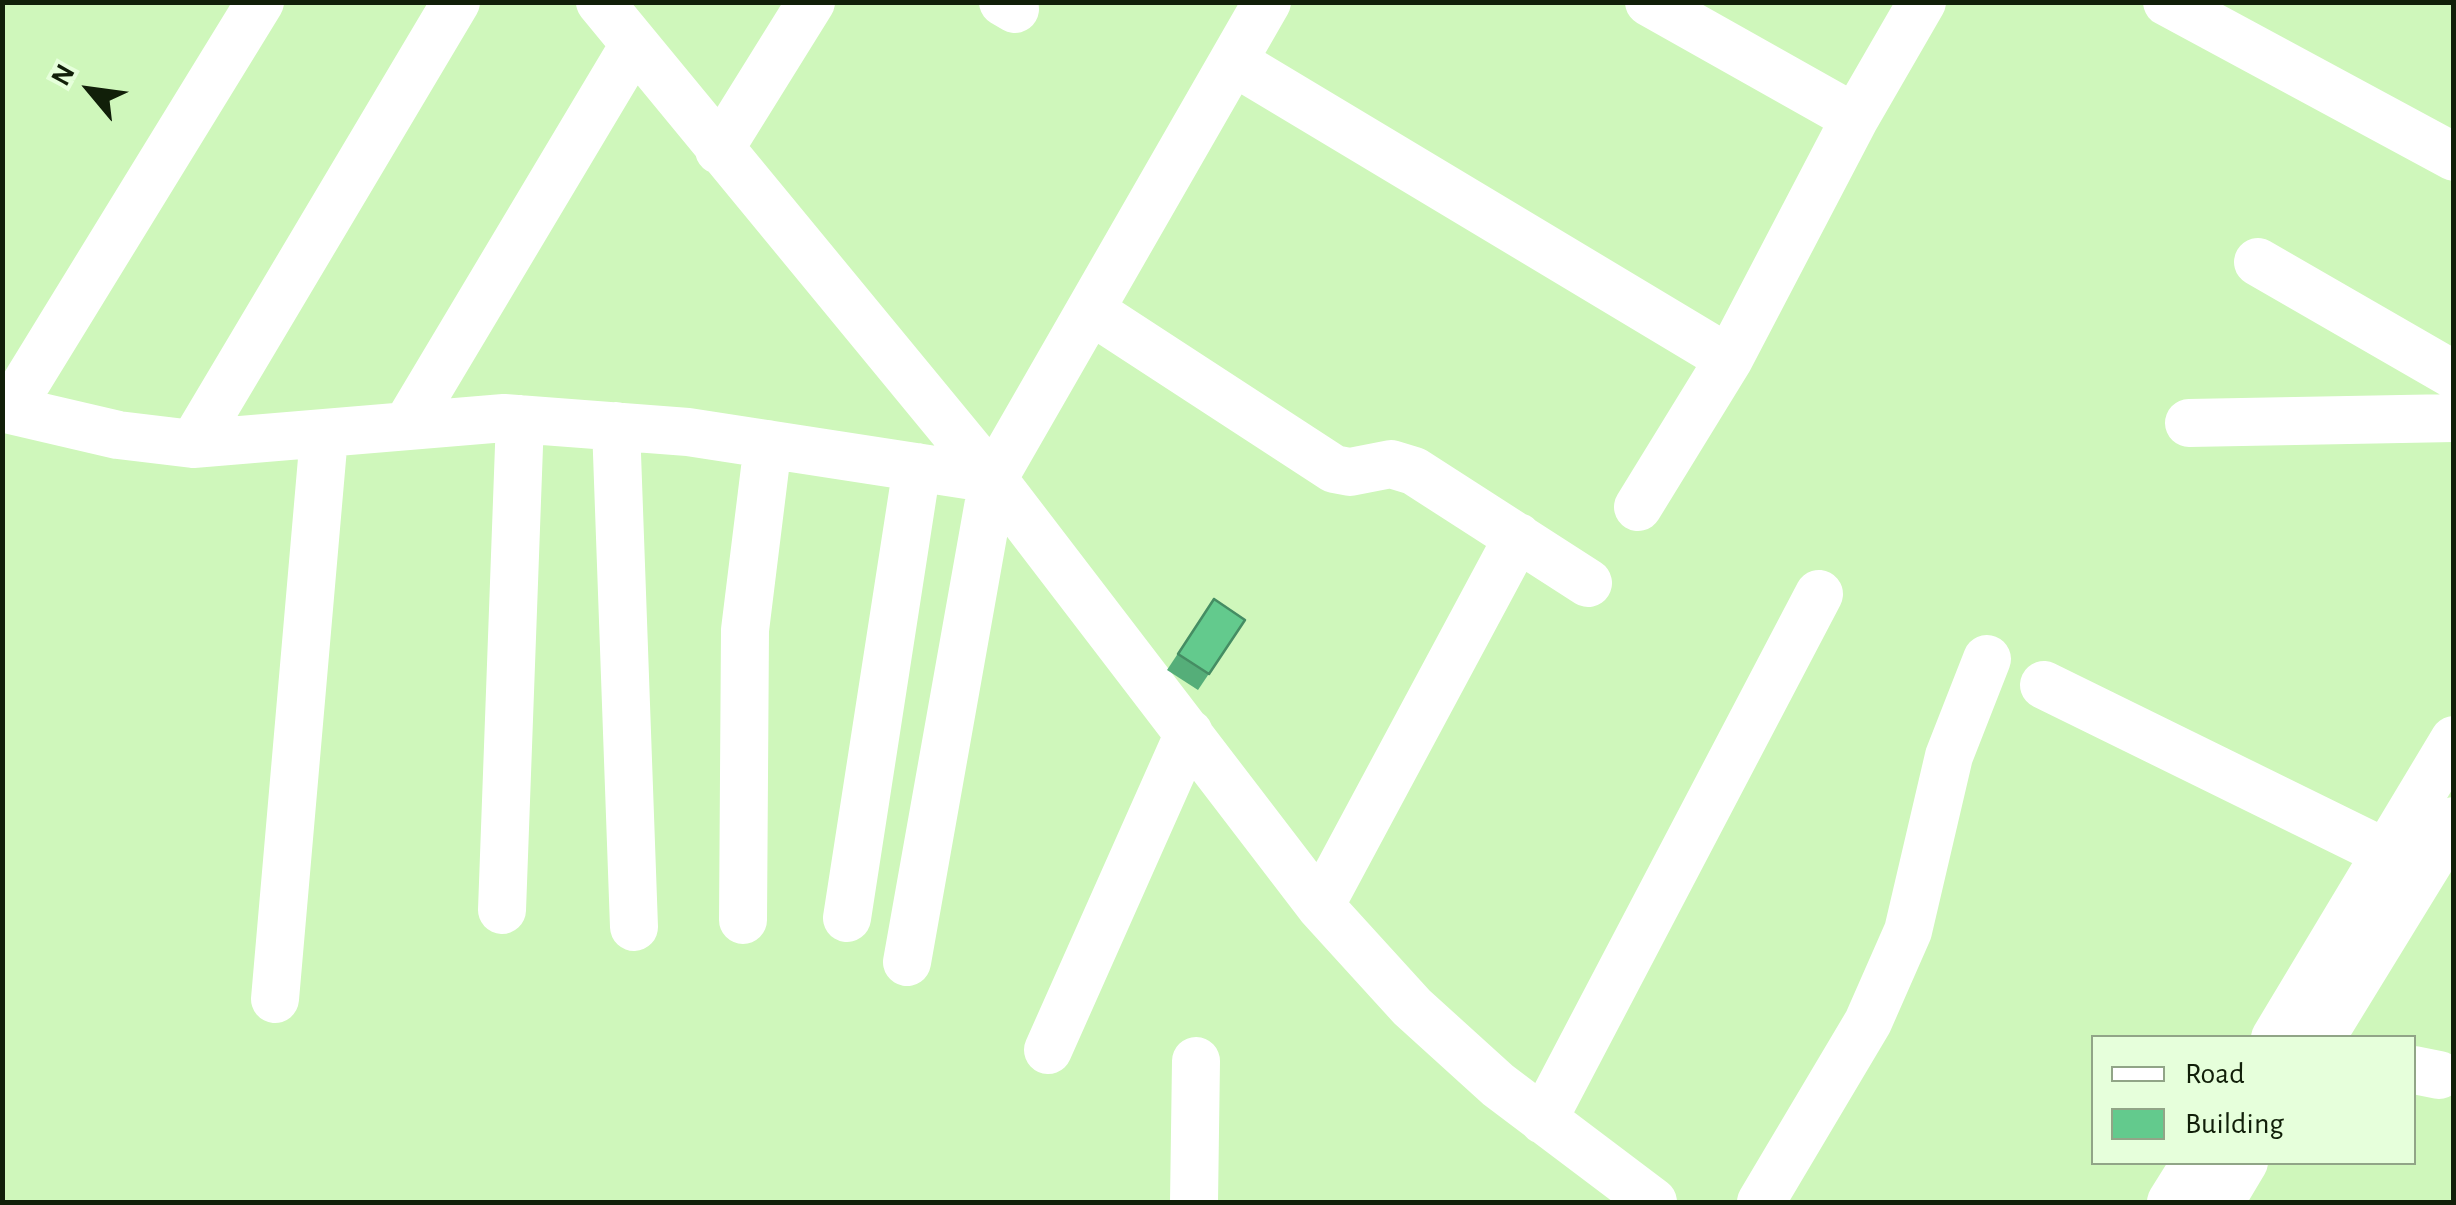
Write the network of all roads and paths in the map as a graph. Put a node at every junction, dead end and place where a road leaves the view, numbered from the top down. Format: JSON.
{"nodes":[{"id":1,"x":260,"y":2,"type":"edge"},
{"id":2,"x":456,"y":2,"type":"edge"},
{"id":3,"x":600,"y":2,"type":"edge"},
{"id":4,"x":811,"y":2,"type":"edge"},
{"id":5,"x":1267,"y":2,"type":"edge"},
{"id":6,"x":1649,"y":2,"type":"edge"},
{"id":7,"x":1922,"y":2,"type":"edge"},
{"id":8,"x":2167,"y":2,"type":"edge"},
{"id":9,"x":634,"y":45,"type":"junction"},
{"id":10,"x":1234,"y":62,"type":"junction"},
{"id":11,"x":1856,"y":118,"type":"junction"},
{"id":12,"x":720,"y":150,"type":"junction"},
{"id":13,"x":2454,"y":157,"type":"edge"},
{"id":14,"x":2258,"y":262,"type":"dead end"},
{"id":15,"x":1090,"y":310,"type":"junction"},
{"id":16,"x":1729,"y":359,"type":"junction"},
{"id":17,"x":2454,"y":376,"type":"edge"},
{"id":18,"x":6,"y":409,"type":"edge"},
{"id":19,"x":2454,"y":418,"type":"edge"},
{"id":20,"x":520,"y":419,"type":"junction"},
{"id":21,"x":2189,"y":423,"type":"dead end"},
{"id":22,"x":407,"y":425,"type":"junction"},
{"id":23,"x":616,"y":426,"type":"junction"},
{"id":24,"x":324,"y":436,"type":"junction"},
{"id":25,"x":193,"y":444,"type":"junction"},
{"id":26,"x":768,"y":444,"type":"junction"},
{"id":27,"x":917,"y":467,"type":"junction"},
{"id":28,"x":993,"y":479,"type":"junction"},
{"id":29,"x":1638,"y":507,"type":"dead end"},
{"id":30,"x":1518,"y":538,"type":"junction"},
{"id":31,"x":1588,"y":583,"type":"dead end"},
{"id":32,"x":1819,"y":594,"type":"dead end"},
{"id":33,"x":1987,"y":658,"type":"dead end"},
{"id":34,"x":2044,"y":685,"type":"dead end"},
{"id":35,"x":1189,"y":733,"type":"junction"},
{"id":36,"x":2454,"y":740,"type":"edge"},
{"id":37,"x":2454,"y":821,"type":"edge"},
{"id":38,"x":2386,"y":853,"type":"junction"},
{"id":39,"x":1320,"y":906,"type":"junction"},
{"id":40,"x":502,"y":910,"type":"dead end"},
{"id":41,"x":847,"y":918,"type":"dead end"},
{"id":42,"x":743,"y":920,"type":"dead end"},
{"id":43,"x":634,"y":927,"type":"dead end"},
{"id":44,"x":907,"y":962,"type":"dead end"},
{"id":45,"x":275,"y":999,"type":"dead end"},
{"id":46,"x":2276,"y":1035,"type":"edge"},
{"id":47,"x":2323,"y":1035,"type":"edge"},
{"id":48,"x":1048,"y":1050,"type":"dead end"},
{"id":49,"x":1196,"y":1061,"type":"dead end"},
{"id":50,"x":1543,"y":1120,"type":"junction"},
{"id":51,"x":2194,"y":1165,"type":"edge"},
{"id":52,"x":2242,"y":1165,"type":"edge"},
{"id":53,"x":1598,"y":1182,"type":"edge"},
{"id":54,"x":1194,"y":1202,"type":"edge"},
{"id":55,"x":1654,"y":1202,"type":"edge"},
{"id":56,"x":1762,"y":1202,"type":"edge"},
{"id":57,"x":2171,"y":1202,"type":"edge"},
{"id":58,"x":2220,"y":1202,"type":"edge"}],
"edges":[{"from":1,"to":18,"type":"street"},
{"from":2,"to":25,"type":"street"},
{"from":3,"to":9,"type":"street"},
{"from":4,"to":12,"type":"street"},
{"from":5,"to":10,"type":"street"},
{"from":6,"to":11,"type":"street"},
{"from":7,"to":11,"type":"street"},
{"from":8,"to":13,"type":"street"},
{"from":9,"to":12,"type":"street"},
{"from":9,"to":22,"type":"street"},
{"from":10,"to":15,"type":"street"},
{"from":10,"to":16,"type":"street"},
{"from":11,"to":16,"type":"street"},
{"from":12,"to":28,"type":"street"},
{"from":14,"to":17,"type":"street"},
{"from":15,"to":28,"type":"street"},
{"from":15,"to":30,"type":"street"},
{"from":16,"to":29,"type":"street"},
{"from":18,"to":25,"type":"street"},
{"from":19,"to":21,"type":"street"},
{"from":20,"to":22,"type":"street"},
{"from":20,"to":23,"type":"street"},
{"from":20,"to":40,"type":"street"},
{"from":22,"to":24,"type":"street"},
{"from":23,"to":26,"type":"street"},
{"from":23,"to":43,"type":"street"},
{"from":24,"to":25,"type":"street"},
{"from":24,"to":45,"type":"street"},
{"from":26,"to":27,"type":"street"},
{"from":26,"to":42,"type":"street"},
{"from":27,"to":28,"type":"street"},
{"from":27,"to":41,"type":"street"},
{"from":28,"to":35,"type":"street"},
{"from":28,"to":44,"type":"street"},
{"from":30,"to":31,"type":"street"},
{"from":30,"to":39,"type":"street"},
{"from":32,"to":50,"type":"street"},
{"from":33,"to":56,"type":"street"},
{"from":34,"to":38,"type":"street"},
{"from":35,"to":39,"type":"street"},
{"from":35,"to":48,"type":"street"},
{"from":36,"to":38,"type":"street"},
{"from":37,"to":47,"type":"street"},
{"from":38,"to":46,"type":"street"},
{"from":39,"to":50,"type":"street"},
{"from":49,"to":54,"type":"street"},
{"from":50,"to":53,"type":"street"},
{"from":51,"to":57,"type":"street"},
{"from":52,"to":58,"type":"street"},
{"from":53,"to":55,"type":"street"}]}
